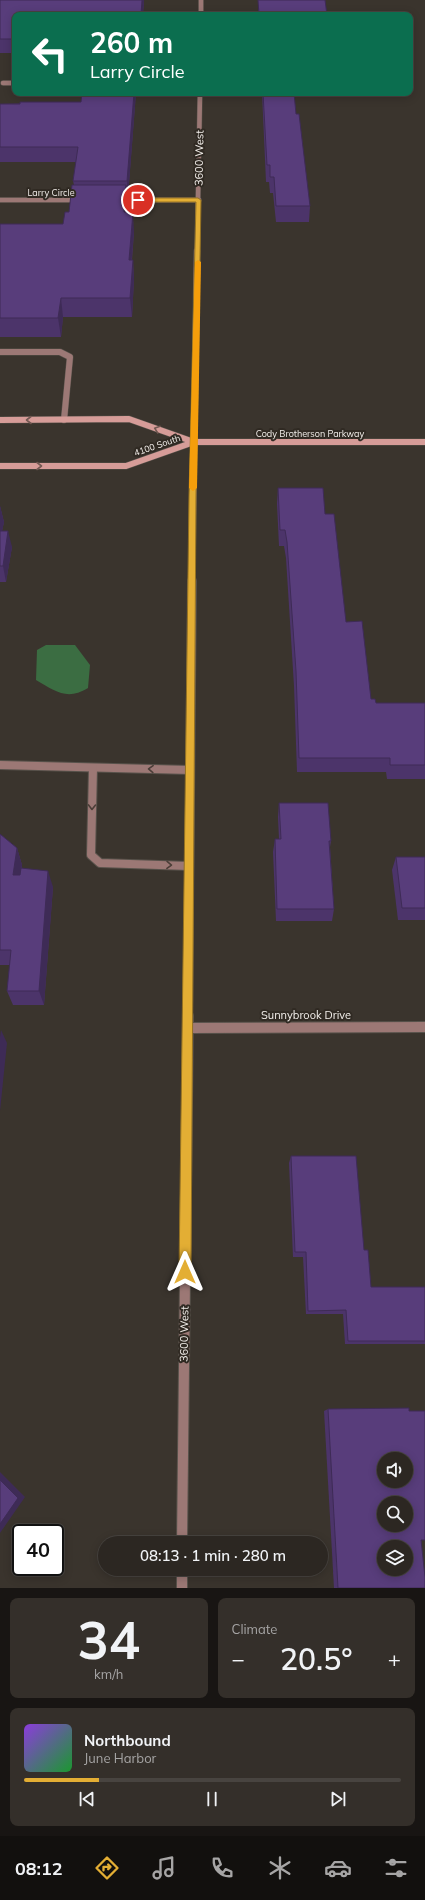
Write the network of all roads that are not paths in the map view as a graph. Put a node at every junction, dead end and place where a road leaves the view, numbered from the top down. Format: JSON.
{"nodes":[{"id":1,"x":201,"y":0,"type":"edge"},
{"id":2,"x":201,"y":12,"type":"edge"},
{"id":3,"x":2,"y":83,"type":"dead end"},
{"id":4,"x":12,"y":83,"type":"edge"},
{"id":5,"x":200,"y":96,"type":"edge"},
{"id":6,"x":0,"y":200,"type":"edge"},
{"id":7,"x":84,"y":200,"type":"edge"},
{"id":8,"x":107,"y":200,"type":"edge"},
{"id":9,"x":198,"y":200,"type":"junction"},
{"id":10,"x":0,"y":352,"type":"edge"},
{"id":11,"x":0,"y":420,"type":"edge"},
{"id":12,"x":64,"y":420,"type":"junction"},
{"id":13,"x":194,"y":442,"type":"junction"},
{"id":14,"x":425,"y":442,"type":"edge"},
{"id":15,"x":0,"y":466,"type":"edge"},
{"id":16,"x":0,"y":765,"type":"edge"},
{"id":17,"x":93,"y":768,"type":"junction"},
{"id":18,"x":190,"y":770,"type":"junction"},
{"id":19,"x":189,"y":866,"type":"junction"},
{"id":20,"x":425,"y":1027,"type":"edge"},
{"id":21,"x":188,"y":1028,"type":"junction"},
{"id":22,"x":182,"y":1536,"type":"edge"},
{"id":23,"x":182,"y":1576,"type":"edge"},
{"id":24,"x":182,"y":1588,"type":"edge"}],
"edges":[{"from":1,"to":2,"type":"street"},
{"from":3,"to":4,"type":"street"},
{"from":5,"to":9,"type":"street","name":"3600 West"},
{"from":6,"to":7,"type":"street","name":"Larry Circle"},
{"from":8,"to":9,"type":"street"},
{"from":9,"to":13,"type":"street","name":"3600 West"},
{"from":10,"to":12,"type":"street"},
{"from":12,"to":11,"type":"main road","name":"4100 South","one_way":true},
{"from":13,"to":12,"type":"main road","name":"4100 South","one_way":true},
{"from":13,"to":14,"type":"main road","name":"Cody Brotherson Parkway"},
{"from":15,"to":13,"type":"main road","name":"4100 South","one_way":true},
{"from":13,"to":18,"type":"street","name":"3600 West"},
{"from":16,"to":17,"type":"street"},
{"from":18,"to":17,"type":"street","one_way":true},
{"from":17,"to":19,"type":"street","one_way":true},
{"from":18,"to":19,"type":"street","name":"3600 West"},
{"from":19,"to":21,"type":"street","name":"3600 West"},
{"from":20,"to":21,"type":"street","name":"Sunnybrook Drive"},
{"from":21,"to":22,"type":"street","name":"3600 West"},
{"from":23,"to":24,"type":"street"}]}
